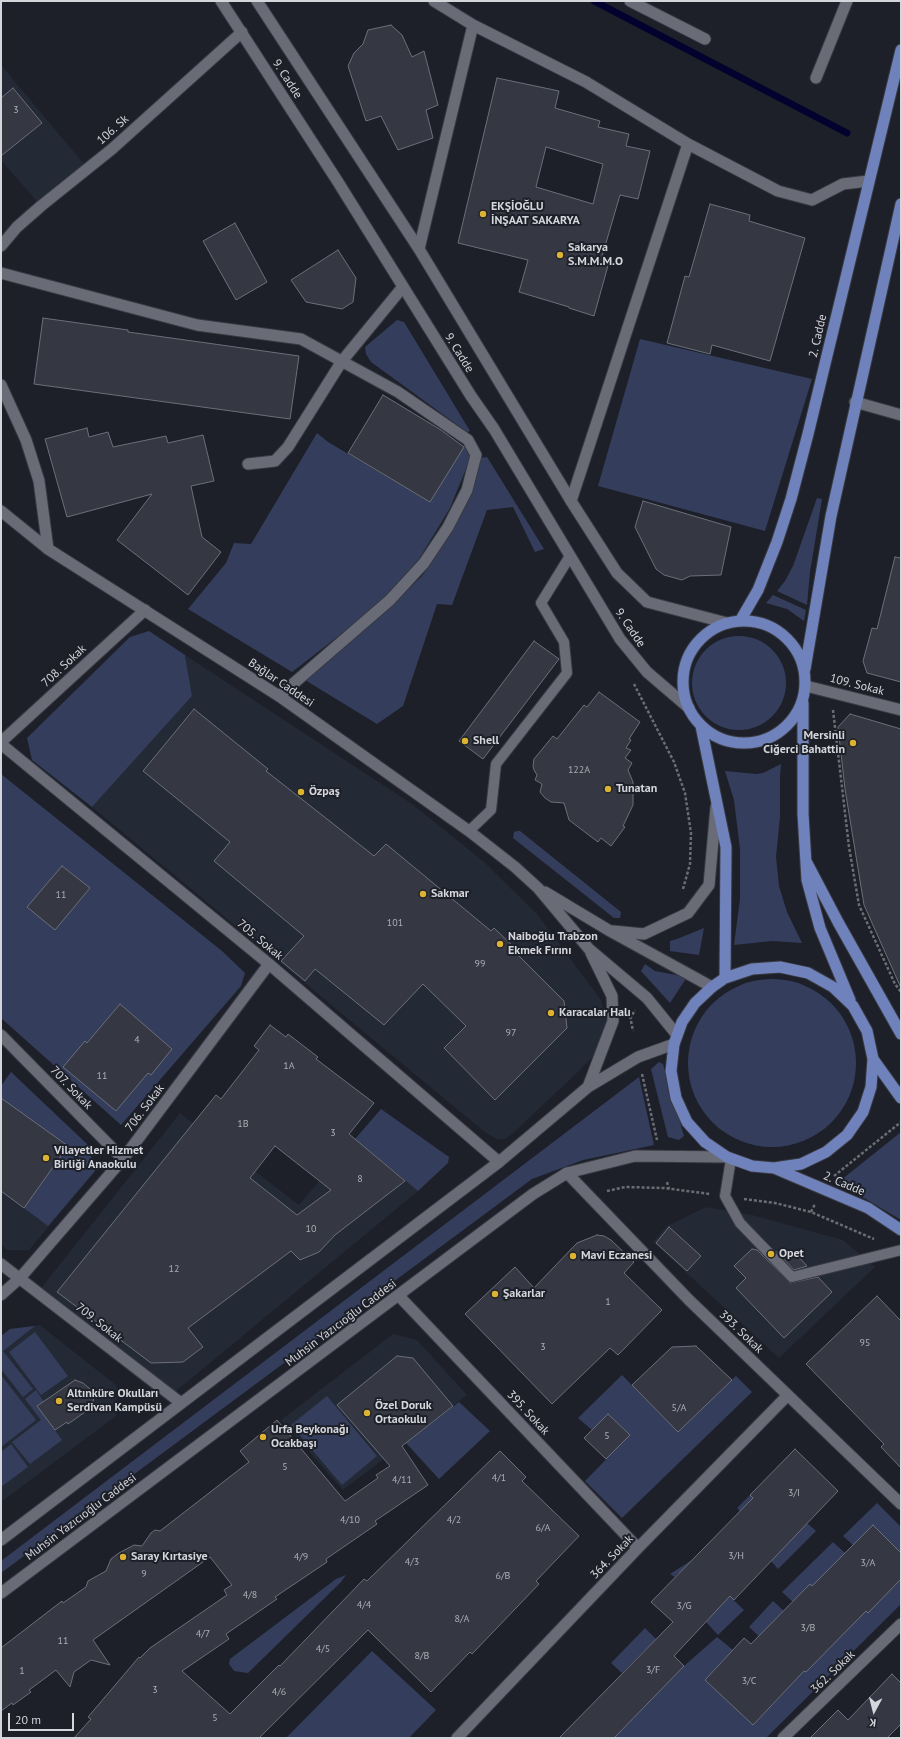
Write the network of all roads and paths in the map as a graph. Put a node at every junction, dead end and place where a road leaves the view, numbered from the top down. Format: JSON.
{"nodes":[{"id":1,"x":221,"y":1,"type":"edge"},
{"id":2,"x":257,"y":1,"type":"edge"},
{"id":3,"x":434,"y":1,"type":"edge"},
{"id":4,"x":630,"y":1,"type":"edge"},
{"id":5,"x":847,"y":1,"type":"edge"},
{"id":6,"x":473,"y":26,"type":"junction"},
{"id":7,"x":242,"y":32,"type":"junction"},
{"id":8,"x":705,"y":39,"type":"dead end"},
{"id":9,"x":901,"y":50,"type":"edge"},
{"id":10,"x":816,"y":78,"type":"dead end"},
{"id":11,"x":688,"y":144,"type":"junction"},
{"id":12,"x":868,"y":182,"type":"junction"},
{"id":13,"x":901,"y":204,"type":"edge"},
{"id":14,"x":1,"y":246,"type":"edge"},
{"id":15,"x":419,"y":249,"type":"junction"},
{"id":16,"x":1,"y":274,"type":"edge"},
{"id":17,"x":402,"y":288,"type":"junction"},
{"id":18,"x":342,"y":361,"type":"junction"},
{"id":19,"x":1,"y":385,"type":"edge"},
{"id":20,"x":855,"y":402,"type":"junction"},
{"id":21,"x":901,"y":415,"type":"edge"},
{"id":22,"x":248,"y":464,"type":"dead end"},
{"id":23,"x":570,"y":501,"type":"junction"},
{"id":24,"x":1,"y":511,"type":"edge"},
{"id":25,"x":48,"y":549,"type":"junction"},
{"id":26,"x":570,"y":556,"type":"junction"},
{"id":27,"x":145,"y":610,"type":"junction"},
{"id":28,"x":740,"y":621,"type":"junction"},
{"id":29,"x":727,"y":623,"type":"junction"},
{"id":30,"x":805,"y":669,"type":"junction"},
{"id":31,"x":634,"y":684,"type":"dead end"},
{"id":32,"x":806,"y":686,"type":"junction"},
{"id":33,"x":832,"y":692,"type":"junction"},
{"id":34,"x":279,"y":696,"type":"junction"},
{"id":35,"x":803,"y":702,"type":"junction"},
{"id":36,"x":688,"y":708,"type":"junction"},
{"id":37,"x":901,"y":710,"type":"edge"},
{"id":38,"x":701,"y":726,"type":"junction"},
{"id":39,"x":1,"y":743,"type":"edge"},
{"id":40,"x":716,"y":804,"type":"junction"},
{"id":41,"x":469,"y":831,"type":"junction"},
{"id":42,"x":806,"y":859,"type":"junction"},
{"id":43,"x":538,"y":888,"type":"junction"},
{"id":44,"x":681,"y":893,"type":"dead end"},
{"id":45,"x":610,"y":931,"type":"junction"},
{"id":46,"x":589,"y":948,"type":"junction"},
{"id":47,"x":269,"y":964,"type":"junction"},
{"id":48,"x":725,"y":978,"type":"junction"},
{"id":49,"x":712,"y":987,"type":"junction"},
{"id":50,"x":901,"y":992,"type":"edge"},
{"id":51,"x":853,"y":1006,"type":"junction"},
{"id":52,"x":635,"y":1010,"type":"dead end"},
{"id":53,"x":630,"y":1019,"type":"dead end"},
{"id":54,"x":901,"y":1034,"type":"edge"},
{"id":55,"x":1,"y":1035,"type":"edge"},
{"id":56,"x":675,"y":1040,"type":"junction"},
{"id":57,"x":873,"y":1059,"type":"junction"},
{"id":58,"x":641,"y":1071,"type":"dead end"},
{"id":59,"x":588,"y":1088,"type":"junction"},
{"id":60,"x":901,"y":1098,"type":"edge"},
{"id":61,"x":901,"y":1122,"type":"edge"},
{"id":62,"x":658,"y":1144,"type":"dead end"},
{"id":63,"x":729,"y":1158,"type":"junction"},
{"id":64,"x":123,"y":1159,"type":"junction"},
{"id":65,"x":499,"y":1162,"type":"junction"},
{"id":66,"x":774,"y":1168,"type":"junction"},
{"id":67,"x":568,"y":1174,"type":"junction"},
{"id":68,"x":829,"y":1180,"type":"dead end"},
{"id":69,"x":667,"y":1182,"type":"dead end"},
{"id":70,"x":669,"y":1189,"type":"junction"},
{"id":71,"x":699,"y":1193,"type":"dead end"},
{"id":72,"x":739,"y":1198,"type":"dead end"},
{"id":73,"x":592,"y":1200,"type":"junction"},
{"id":74,"x":815,"y":1204,"type":"dead end"},
{"id":75,"x":811,"y":1212,"type":"junction"},
{"id":76,"x":901,"y":1230,"type":"edge"},
{"id":77,"x":873,"y":1238,"type":"dead end"},
{"id":78,"x":901,"y":1250,"type":"edge"},
{"id":79,"x":1,"y":1264,"type":"edge"},
{"id":80,"x":20,"y":1278,"type":"junction"},
{"id":81,"x":1,"y":1295,"type":"edge"},
{"id":82,"x":399,"y":1296,"type":"junction"},
{"id":83,"x":787,"y":1396,"type":"junction"},
{"id":84,"x":181,"y":1403,"type":"junction"},
{"id":85,"x":901,"y":1504,"type":"edge"},
{"id":86,"x":1,"y":1540,"type":"edge"},
{"id":87,"x":638,"y":1548,"type":"junction"},
{"id":88,"x":1,"y":1593,"type":"edge"},
{"id":89,"x":901,"y":1624,"type":"edge"},
{"id":90,"x":457,"y":1738,"type":"edge"},
{"id":91,"x":783,"y":1738,"type":"edge"}],
"edges":[{"from":1,"to":7,"type":"street","name":"9. Cadde"},
{"from":2,"to":15,"type":"street","name":"9. Cadde"},
{"from":3,"to":6,"type":"street"},
{"from":4,"to":8,"type":"street"},
{"from":5,"to":10,"type":"street"},
{"from":6,"to":11,"type":"street"},
{"from":6,"to":15,"type":"street"},
{"from":7,"to":14,"type":"street","name":"106. Sk"},
{"from":7,"to":17,"type":"street","name":"9. Cadde"},
{"from":9,"to":12,"type":"main road","name":"2. Cadde"},
{"from":11,"to":12,"type":"street"},
{"from":11,"to":23,"type":"street"},
{"from":12,"to":28,"type":"main road","name":"2. Cadde"},
{"from":13,"to":20,"type":"main road"},
{"from":15,"to":23,"type":"street","name":"9. Cadde"},
{"from":16,"to":18,"type":"street"},
{"from":17,"to":18,"type":"street"},
{"from":17,"to":26,"type":"street","name":"9. Cadde"},
{"from":18,"to":22,"type":"street"},
{"from":18,"to":34,"type":"street"},
{"from":19,"to":25,"type":"street"},
{"from":20,"to":21,"type":"street"},
{"from":20,"to":30,"type":"main road"},
{"from":23,"to":29,"type":"street","name":"9. Cadde"},
{"from":24,"to":25,"type":"street","name":"Bağlar Caddesi"},
{"from":25,"to":27,"type":"street","name":"Bağlar Caddesi"},
{"from":26,"to":36,"type":"street","name":"9. Cadde"},
{"from":26,"to":41,"type":"lane"},
{"from":27,"to":34,"type":"street","name":"Bağlar Caddesi"},
{"from":27,"to":39,"type":"street","name":"708. Sokak"},
{"from":28,"to":29,"type":"main road"},
{"from":28,"to":30,"type":"main road"},
{"from":29,"to":36,"type":"main road"},
{"from":30,"to":32,"type":"main road"},
{"from":31,"to":44,"type":"path"},
{"from":32,"to":33,"type":"street","name":"109. Sokak"},
{"from":32,"to":35,"type":"main road"},
{"from":33,"to":37,"type":"street","name":"109. Sokak"},
{"from":33,"to":50,"type":"path"},
{"from":34,"to":41,"type":"street","name":"Bağlar Caddesi"},
{"from":35,"to":38,"type":"main road"},
{"from":35,"to":42,"type":"main road"},
{"from":36,"to":38,"type":"main road"},
{"from":38,"to":40,"type":"main road"},
{"from":39,"to":47,"type":"street","name":"705. Sokak"},
{"from":40,"to":45,"type":"street"},
{"from":40,"to":48,"type":"main road"},
{"from":41,"to":43,"type":"street","name":"Bağlar Caddesi"},
{"from":42,"to":51,"type":"main road"},
{"from":42,"to":54,"type":"main road"},
{"from":43,"to":45,"type":"street"},
{"from":43,"to":46,"type":"street"},
{"from":45,"to":49,"type":"street"},
{"from":46,"to":56,"type":"street"},
{"from":46,"to":59,"type":"street"},
{"from":47,"to":64,"type":"street","name":"706. Sokak"},
{"from":47,"to":65,"type":"street","name":"705. Sokak"},
{"from":48,"to":49,"type":"main road"},
{"from":48,"to":51,"type":"main road"},
{"from":49,"to":56,"type":"main road"},
{"from":51,"to":57,"type":"main road"},
{"from":52,"to":53,"type":"path"},
{"from":55,"to":64,"type":"street","name":"707. Sokak"},
{"from":56,"to":59,"type":"street"},
{"from":56,"to":63,"type":"main road"},
{"from":57,"to":60,"type":"main road"},
{"from":57,"to":66,"type":"main road"},
{"from":58,"to":62,"type":"path"},
{"from":59,"to":65,"type":"street"},
{"from":61,"to":68,"type":"path"},
{"from":63,"to":66,"type":"main road"},
{"from":63,"to":67,"type":"street","name":"Muhsin Yazıcıoğlu Caddesi"},
{"from":63,"to":78,"type":"lane"},
{"from":64,"to":80,"type":"street","name":"706. Sokak"},
{"from":65,"to":84,"type":"street"},
{"from":66,"to":76,"type":"main road","name":"2. Cadde"},
{"from":67,"to":73,"type":"street","name":"393. Sokak"},
{"from":67,"to":82,"type":"street","name":"Muhsin Yazıcıoğlu Caddesi"},
{"from":69,"to":70,"type":"path"},
{"from":70,"to":71,"type":"path"},
{"from":70,"to":73,"type":"path"},
{"from":72,"to":75,"type":"path"},
{"from":73,"to":83,"type":"street","name":"393. Sokak"},
{"from":74,"to":75,"type":"path"},
{"from":75,"to":77,"type":"path"},
{"from":79,"to":80,"type":"street","name":"709. Sokak"},
{"from":80,"to":81,"type":"street","name":"706. Sokak"},
{"from":80,"to":84,"type":"street","name":"709. Sokak"},
{"from":82,"to":87,"type":"street","name":"395. Sokak"},
{"from":82,"to":88,"type":"street","name":"Muhsin Yazıcıoğlu Caddesi"},
{"from":83,"to":85,"type":"street","name":"393. Sokak"},
{"from":83,"to":87,"type":"street","name":"364. Sokak"},
{"from":84,"to":86,"type":"street"},
{"from":87,"to":90,"type":"street","name":"364. Sokak"},
{"from":89,"to":91,"type":"street","name":"362. Sokak"}]}
